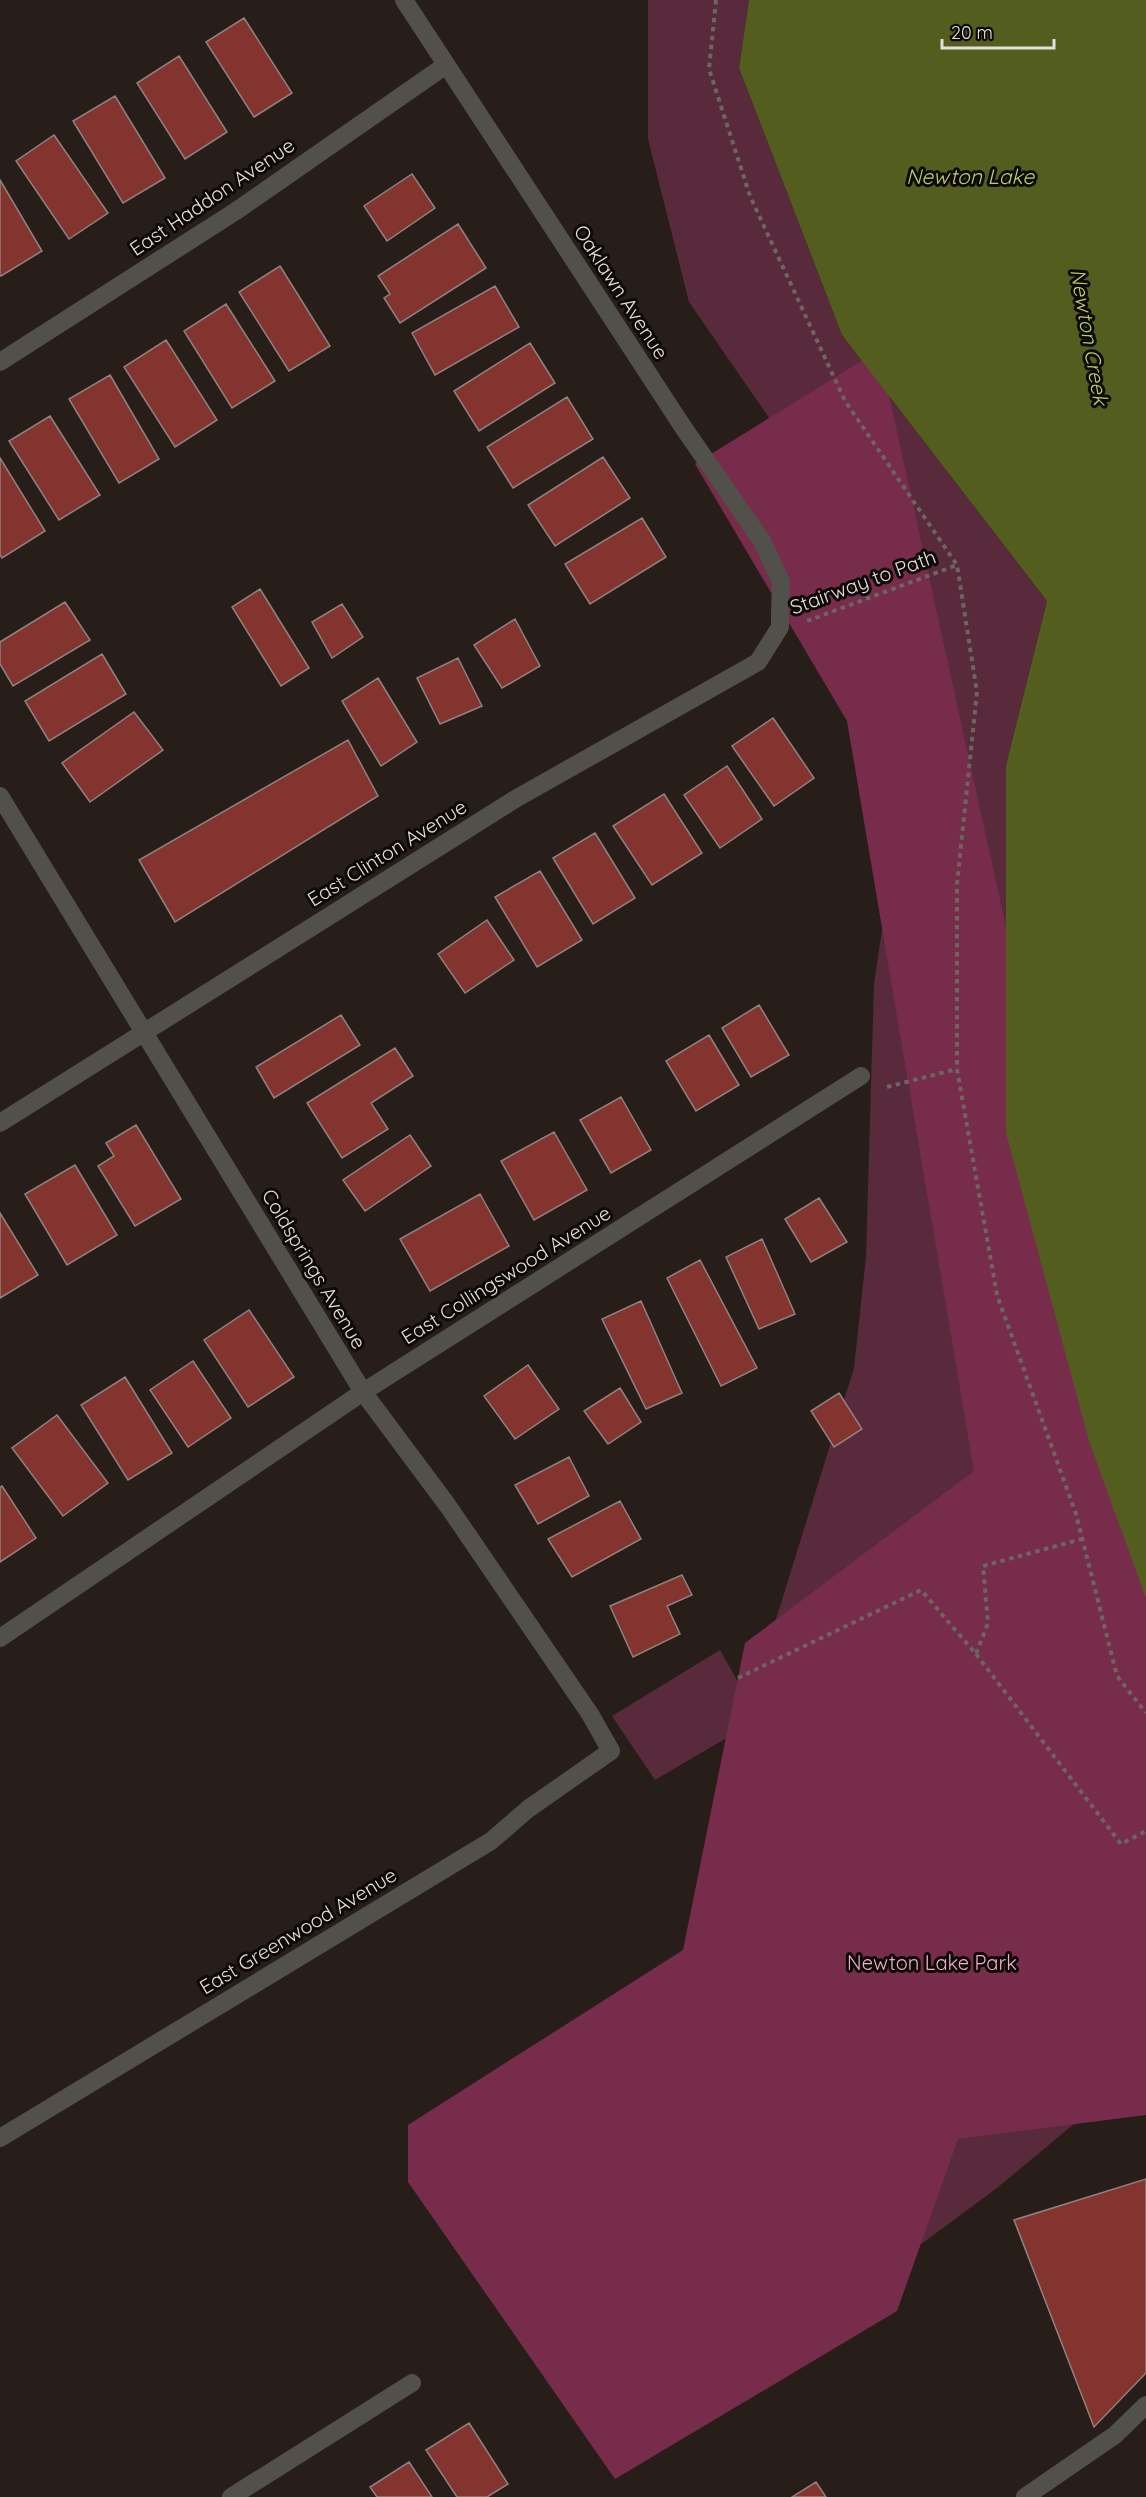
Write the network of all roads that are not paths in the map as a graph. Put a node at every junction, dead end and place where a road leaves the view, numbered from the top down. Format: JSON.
{"nodes":[{"id":1,"x":404,"y":0,"type":"edge"},
{"id":2,"x":446,"y":65,"type":"junction"},
{"id":3,"x":0,"y":362,"type":"edge"},
{"id":4,"x":780,"y":621,"type":"joint"},
{"id":5,"x":0,"y":796,"type":"edge"},
{"id":6,"x":144,"y":1033,"type":"junction"},
{"id":7,"x":861,"y":1076,"type":"road end"},
{"id":8,"x":0,"y":1123,"type":"edge"},
{"id":9,"x":363,"y":1392,"type":"junction"},
{"id":10,"x":0,"y":1638,"type":"edge"},
{"id":11,"x":611,"y":1751,"type":"joint"},
{"id":12,"x":0,"y":2138,"type":"edge"},
{"id":13,"x":411,"y":2383,"type":"dead end"},
{"id":14,"x":1146,"y":2405,"type":"edge"},
{"id":15,"x":231,"y":2497,"type":"edge"},
{"id":16,"x":1025,"y":2497,"type":"edge"}],
"edges":[{"from":1,"to":2,"type":"street","name":"Oaklawn Avenue"},
{"from":2,"to":3,"type":"street","name":"East Haddon Avenue"},
{"from":2,"to":4,"type":"street","name":"Oaklawn Avenue"},
{"from":4,"to":6,"type":"street","name":"East Clinton Avenue"},
{"from":5,"to":6,"type":"street","name":"Coldsprings Avenue"},
{"from":6,"to":8,"type":"street","name":"East Clinton Avenue"},
{"from":6,"to":9,"type":"street","name":"Coldsprings Avenue"},
{"from":7,"to":9,"type":"street","name":"East Collingswood Avenue"},
{"from":9,"to":10,"type":"street","name":"East Collingswood Avenue"},
{"from":9,"to":11,"type":"street","name":"Coldsprings Avenue"},
{"from":11,"to":12,"type":"street","name":"East Greenwood Avenue"},
{"from":13,"to":15,"type":"street"},
{"from":14,"to":16,"type":"street"}]}
